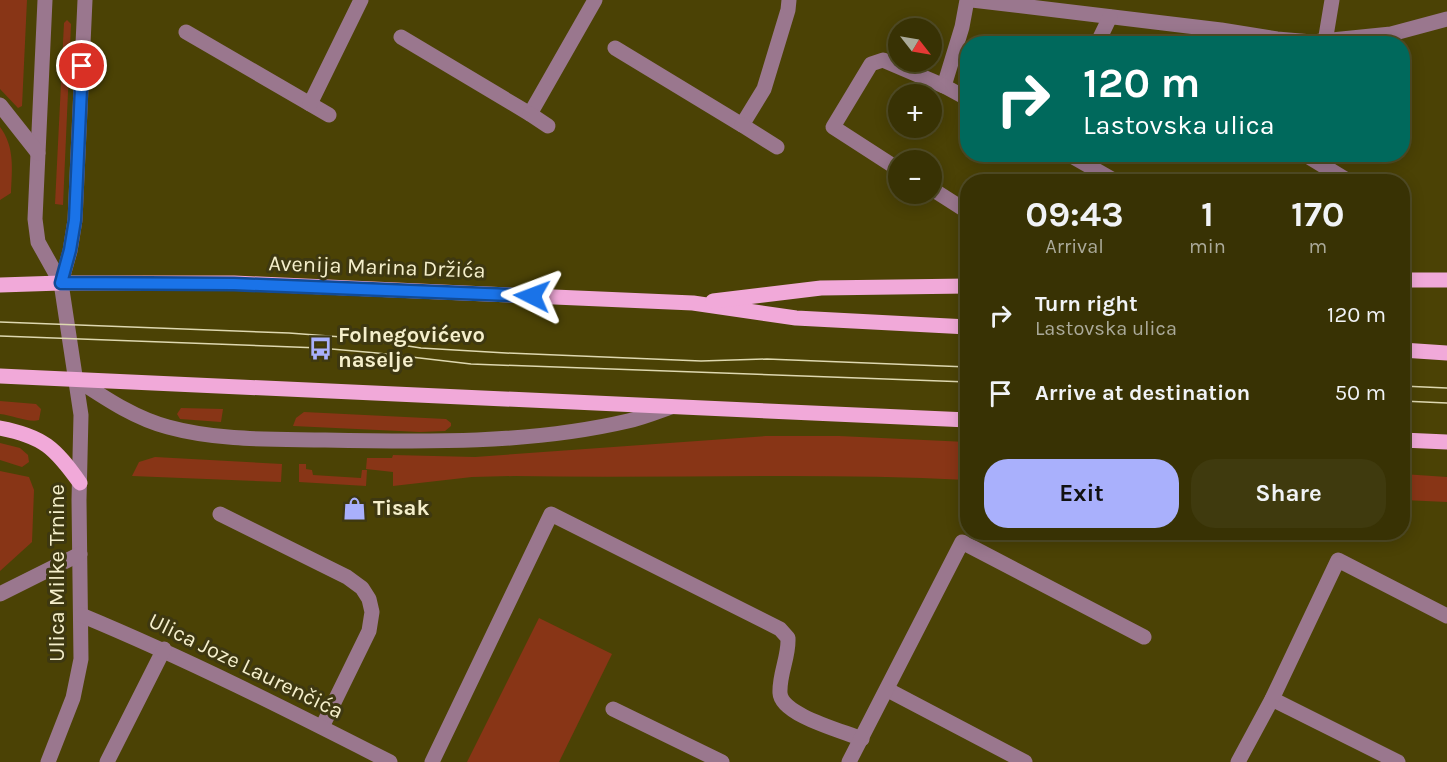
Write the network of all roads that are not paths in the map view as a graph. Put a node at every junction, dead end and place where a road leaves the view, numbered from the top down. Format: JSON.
{"nodes":[{"id":1,"x":45,"y":0,"type":"edge"},
{"id":2,"x":85,"y":0,"type":"edge"},
{"id":3,"x":361,"y":0,"type":"edge"},
{"id":4,"x":595,"y":0,"type":"edge"},
{"id":5,"x":789,"y":0,"type":"edge"},
{"id":6,"x":967,"y":0,"type":"edge"},
{"id":7,"x":972,"y":0,"type":"edge"},
{"id":8,"x":1332,"y":0,"type":"edge"},
{"id":9,"x":1110,"y":17,"type":"junction"},
{"id":10,"x":1447,"y":19,"type":"edge"},
{"id":11,"x":186,"y":32,"type":"dead end"},
{"id":12,"x":1101,"y":36,"type":"edge"},
{"id":13,"x":1258,"y":36,"type":"edge"},
{"id":14,"x":1318,"y":36,"type":"edge"},
{"id":15,"x":1373,"y":36,"type":"edge"},
{"id":16,"x":401,"y":37,"type":"dead end"},
{"id":17,"x":615,"y":48,"type":"dead end"},
{"id":18,"x":944,"y":86,"type":"junction"},
{"id":19,"x":960,"y":95,"type":"edge"},
{"id":20,"x":310,"y":104,"type":"junction"},
{"id":21,"x":0,"y":105,"type":"edge"},
{"id":22,"x":530,"y":114,"type":"junction"},
{"id":23,"x":329,"y":115,"type":"dead end"},
{"id":24,"x":548,"y":126,"type":"dead end"},
{"id":25,"x":742,"y":126,"type":"junction"},
{"id":26,"x":777,"y":147,"type":"dead end"},
{"id":27,"x":38,"y":153,"type":"junction"},
{"id":28,"x":1082,"y":162,"type":"edge"},
{"id":29,"x":1318,"y":162,"type":"edge"},
{"id":30,"x":888,"y":163,"type":"edge"},
{"id":31,"x":1103,"y":174,"type":"edge"},
{"id":32,"x":1337,"y":174,"type":"edge"},
{"id":33,"x":942,"y":195,"type":"edge"},
{"id":34,"x":960,"y":207,"type":"edge"},
{"id":35,"x":1410,"y":280,"type":"edge"},
{"id":36,"x":1447,"y":280,"type":"edge"},
{"id":37,"x":61,"y":283,"type":"junction"},
{"id":38,"x":0,"y":285,"type":"edge"},
{"id":39,"x":960,"y":286,"type":"edge"},
{"id":40,"x":693,"y":303,"type":"junction"},
{"id":41,"x":960,"y":327,"type":"edge"},
{"id":42,"x":1410,"y":351,"type":"edge"},
{"id":43,"x":1443,"y":351,"type":"edge"},
{"id":44,"x":0,"y":376,"type":"edge"},
{"id":45,"x":76,"y":379,"type":"junction"},
{"id":46,"x":674,"y":406,"type":"junction"},
{"id":47,"x":960,"y":420,"type":"edge"},
{"id":48,"x":0,"y":428,"type":"edge"},
{"id":49,"x":1410,"y":440,"type":"edge"},
{"id":50,"x":1447,"y":442,"type":"edge"},
{"id":51,"x":80,"y":483,"type":"junction"},
{"id":52,"x":219,"y":514,"type":"dead end"},
{"id":53,"x":80,"y":554,"type":"junction"},
{"id":54,"x":0,"y":594,"type":"edge"},
{"id":55,"x":81,"y":615,"type":"junction"},
{"id":56,"x":1447,"y":616,"type":"edge"},
{"id":57,"x":1144,"y":637,"type":"dead end"},
{"id":58,"x":164,"y":649,"type":"junction"},
{"id":59,"x":888,"y":690,"type":"junction"},
{"id":60,"x":1272,"y":699,"type":"junction"},
{"id":61,"x":613,"y":709,"type":"dead end"},
{"id":62,"x":322,"y":727,"type":"junction"},
{"id":63,"x":862,"y":739,"type":"junction"},
{"id":64,"x":48,"y":762,"type":"edge"},
{"id":65,"x":107,"y":762,"type":"edge"},
{"id":66,"x":390,"y":762,"type":"edge"},
{"id":67,"x":432,"y":762,"type":"edge"},
{"id":68,"x":722,"y":762,"type":"edge"},
{"id":69,"x":849,"y":762,"type":"edge"},
{"id":70,"x":1025,"y":762,"type":"edge"},
{"id":71,"x":1238,"y":762,"type":"edge"},
{"id":72,"x":1398,"y":762,"type":"edge"}],
"edges":[{"from":1,"to":27,"type":"street"},
{"from":2,"to":37,"type":"street"},
{"from":3,"to":20,"type":"street"},
{"from":4,"to":22,"type":"street"},
{"from":5,"to":25,"type":"street"},
{"from":6,"to":18,"type":"street"},
{"from":7,"to":9,"type":"street"},
{"from":8,"to":14,"type":"street"},
{"from":9,"to":12,"type":"street"},
{"from":9,"to":13,"type":"street"},
{"from":10,"to":15,"type":"street"},
{"from":11,"to":20,"type":"street"},
{"from":16,"to":22,"type":"street"},
{"from":17,"to":25,"type":"street"},
{"from":18,"to":19,"type":"street"},
{"from":18,"to":30,"type":"street"},
{"from":20,"to":23,"type":"street"},
{"from":21,"to":27,"type":"street"},
{"from":22,"to":24,"type":"street"},
{"from":25,"to":26,"type":"street"},
{"from":27,"to":37,"type":"street"},
{"from":28,"to":31,"type":"street"},
{"from":29,"to":32,"type":"street"},
{"from":33,"to":34,"type":"street"},
{"from":35,"to":36,"type":"main road"},
{"from":37,"to":38,"type":"main road","name":"Avenija Marina Držića"},
{"from":37,"to":40,"type":"main road","name":"Avenija Marina Držića"},
{"from":37,"to":45,"type":"street","name":"Ulica Milke Trnine"},
{"from":39,"to":40,"type":"main road"},
{"from":40,"to":41,"type":"main road","name":"Avenija Marina Držića"},
{"from":42,"to":43,"type":"main road"},
{"from":44,"to":45,"type":"main road"},
{"from":45,"to":46,"type":"main road"},
{"from":45,"to":46,"type":"street"},
{"from":45,"to":51,"type":"street","name":"Ulica Milke Trnine"},
{"from":46,"to":47,"type":"main road"},
{"from":48,"to":51,"type":"main road"},
{"from":49,"to":50,"type":"main road"},
{"from":51,"to":53,"type":"street","name":"Ulica Milke Trnine"},
{"from":52,"to":62,"type":"street"},
{"from":53,"to":54,"type":"street"},
{"from":53,"to":55,"type":"street","name":"Ulica Milke Trnine"},
{"from":55,"to":58,"type":"street","name":"Ulica Joze Laurenčića"},
{"from":55,"to":64,"type":"street","name":"Ulica Milke Trnine"},
{"from":56,"to":60,"type":"street"},
{"from":57,"to":59,"type":"street"},
{"from":58,"to":62,"type":"street","name":"Ulica Joze Laurenčića"},
{"from":58,"to":65,"type":"street"},
{"from":59,"to":63,"type":"street"},
{"from":59,"to":70,"type":"street"},
{"from":60,"to":71,"type":"street"},
{"from":60,"to":72,"type":"street"},
{"from":61,"to":68,"type":"street"},
{"from":62,"to":66,"type":"street","name":"Ulica Joze Laurenčića"},
{"from":63,"to":67,"type":"street"},
{"from":63,"to":69,"type":"street"}]}
